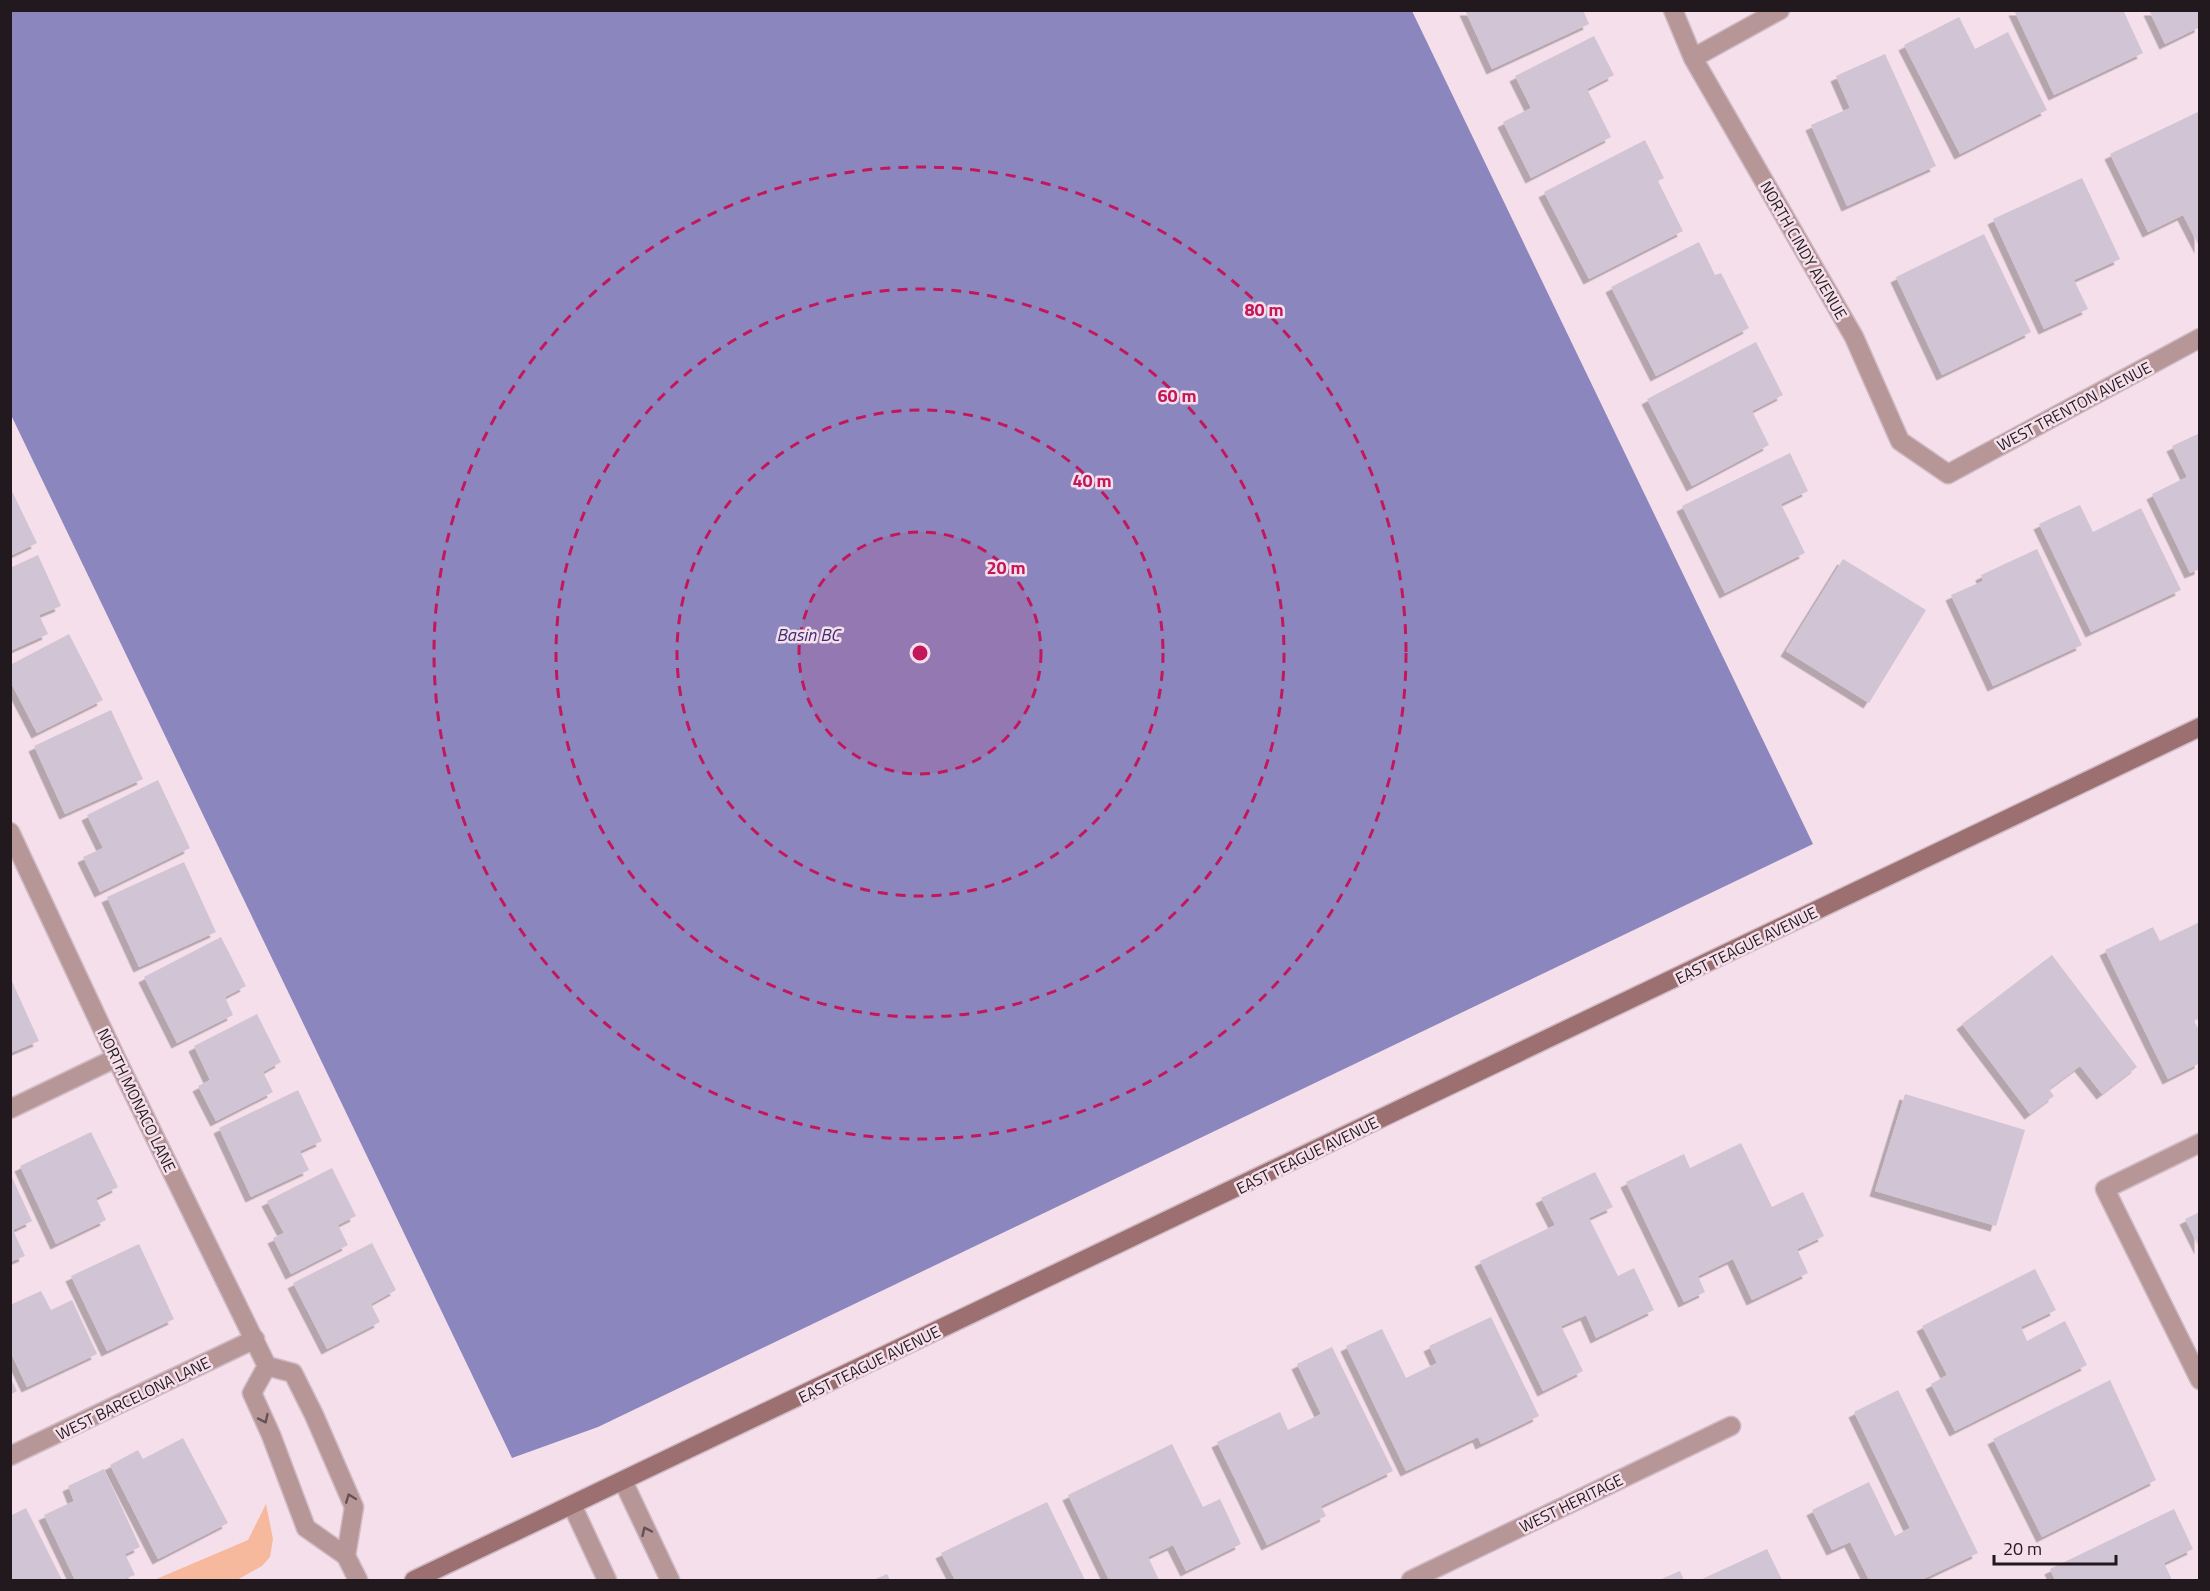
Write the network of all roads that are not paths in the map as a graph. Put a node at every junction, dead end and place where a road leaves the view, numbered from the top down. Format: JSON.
{"nodes":[{"id":1,"x":1673,"y":10,"type":"edge"},
{"id":2,"x":1780,"y":10,"type":"edge"},
{"id":3,"x":1693,"y":58,"type":"junction"},
{"id":4,"x":2199,"y":338,"type":"edge"},
{"id":5,"x":1948,"y":474,"type":"joint"},
{"id":6,"x":2199,"y":727,"type":"edge"},
{"id":7,"x":10,"y":832,"type":"edge"},
{"id":8,"x":116,"y":1058,"type":"junction"},
{"id":9,"x":10,"y":1109,"type":"edge"},
{"id":10,"x":2199,"y":1143,"type":"edge"},
{"id":11,"x":255,"y":1339,"type":"junction"},
{"id":12,"x":267,"y":1366,"type":"junction"},
{"id":13,"x":2199,"y":1380,"type":"edge"},
{"id":14,"x":1731,"y":1426,"type":"dead end"},
{"id":15,"x":10,"y":1456,"type":"edge"},
{"id":16,"x":623,"y":1481,"type":"junction"},
{"id":17,"x":572,"y":1506,"type":"junction"},
{"id":18,"x":346,"y":1556,"type":"junction"},
{"id":19,"x":358,"y":1581,"type":"edge"},
{"id":20,"x":414,"y":1581,"type":"edge"},
{"id":21,"x":607,"y":1581,"type":"edge"},
{"id":22,"x":670,"y":1581,"type":"edge"},
{"id":23,"x":1411,"y":1581,"type":"edge"}],
"edges":[{"from":1,"to":3,"type":"street","name":"NORTH CINDY AVENUE"},
{"from":2,"to":3,"type":"street"},
{"from":3,"to":5,"type":"street","name":"NORTH CINDY AVENUE"},
{"from":4,"to":5,"type":"street","name":"WEST TRENTON AVENUE"},
{"from":6,"to":16,"type":"street","name":"EAST TEAGUE AVENUE"},
{"from":7,"to":8,"type":"street","name":"NORTH MONACO LANE"},
{"from":8,"to":9,"type":"street"},
{"from":8,"to":11,"type":"street","name":"NORTH MONACO LANE"},
{"from":10,"to":13,"type":"street"},
{"from":11,"to":12,"type":"street","name":"NORTH MONACO LANE"},
{"from":11,"to":15,"type":"street","name":"WEST BARCELONA LANE"},
{"from":18,"to":12,"type":"street","one_way":true},
{"from":12,"to":18,"type":"street","one_way":true},
{"from":14,"to":23,"type":"street","name":"WEST HERITAGE"},
{"from":16,"to":17,"type":"street","name":"EAST TEAGUE AVENUE"},
{"from":22,"to":16,"type":"street","one_way":true},
{"from":17,"to":20,"type":"street","name":"EAST TEAGUE AVENUE"},
{"from":17,"to":21,"type":"street"},
{"from":18,"to":19,"type":"street"}]}
